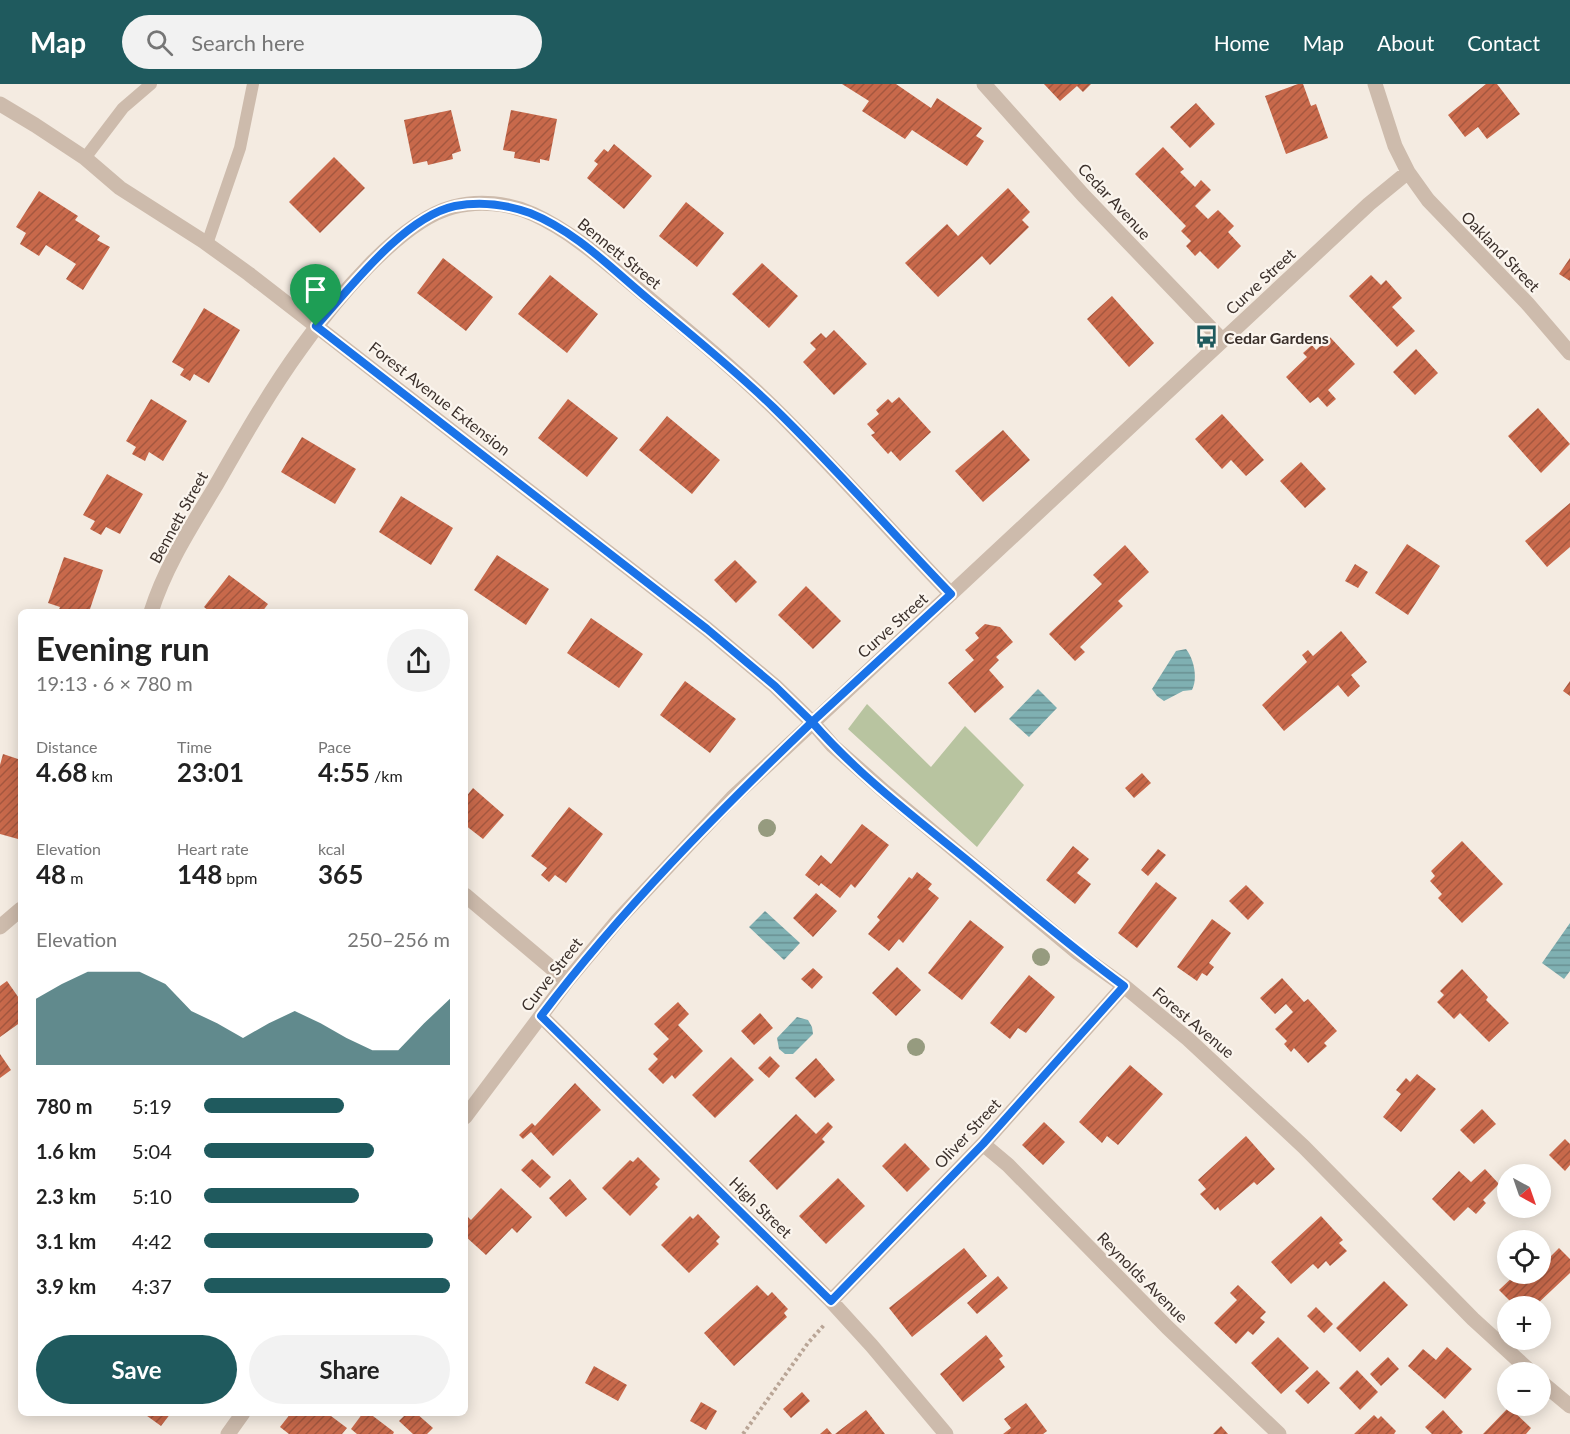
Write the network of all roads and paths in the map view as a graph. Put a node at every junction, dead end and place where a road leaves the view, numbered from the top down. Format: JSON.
{"nodes":[{"id":1,"x":151,"y":84,"type":"edge"},
{"id":2,"x":253,"y":84,"type":"edge"},
{"id":3,"x":984,"y":84,"type":"edge"},
{"id":4,"x":1375,"y":84,"type":"edge"},
{"id":5,"x":0,"y":104,"type":"edge"},
{"id":6,"x":84,"y":158,"type":"junction"},
{"id":7,"x":1408,"y":172,"type":"junction"},
{"id":8,"x":207,"y":244,"type":"junction"},
{"id":9,"x":316,"y":326,"type":"junction"},
{"id":10,"x":1222,"y":340,"type":"junction"},
{"id":11,"x":1570,"y":353,"type":"edge"},
{"id":12,"x":951,"y":594,"type":"junction"},
{"id":13,"x":152,"y":609,"type":"edge"},
{"id":14,"x":812,"y":722,"type":"junction"},
{"id":15,"x":468,"y":898,"type":"edge"},
{"id":16,"x":18,"y":912,"type":"edge"},
{"id":17,"x":0,"y":927,"type":"edge"},
{"id":18,"x":567,"y":981,"type":"junction"},
{"id":19,"x":1124,"y":986,"type":"junction"},
{"id":20,"x":541,"y":1016,"type":"junction"},
{"id":21,"x":468,"y":1113,"type":"edge"},
{"id":22,"x":983,"y":1144,"type":"junction"},
{"id":23,"x":836,"y":1306,"type":"junction"},
{"id":24,"x":1520,"y":1362,"type":"edge"},
{"id":25,"x":1551,"y":1390,"type":"edge"},
{"id":26,"x":1570,"y":1406,"type":"edge"},
{"id":27,"x":241,"y":1416,"type":"edge"},
{"id":28,"x":228,"y":1434,"type":"edge"},
{"id":29,"x":743,"y":1434,"type":"edge"},
{"id":30,"x":946,"y":1434,"type":"edge"},
{"id":31,"x":1279,"y":1434,"type":"edge"}],
"edges":[{"from":1,"to":6,"type":"lane"},
{"from":2,"to":8,"type":"lane"},
{"from":3,"to":10,"type":"street","name":"Cedar Avenue"},
{"from":4,"to":7,"type":"street","name":"Oakland Street"},
{"from":5,"to":6,"type":"street","name":"Forest Avenue Extension"},
{"from":6,"to":8,"type":"street","name":"Forest Avenue Extension"},
{"from":7,"to":10,"type":"street","name":"Curve Street"},
{"from":7,"to":11,"type":"street","name":"Oakland Street"},
{"from":8,"to":9,"type":"street","name":"Forest Avenue Extension"},
{"from":9,"to":12,"type":"street","name":"Bennett Street"},
{"from":9,"to":13,"type":"street","name":"Bennett Street"},
{"from":9,"to":14,"type":"street","name":"Forest Avenue Extension"},
{"from":10,"to":12,"type":"street","name":"Curve Street"},
{"from":12,"to":14,"type":"street","name":"Curve Street"},
{"from":14,"to":18,"type":"street","name":"Curve Street"},
{"from":14,"to":19,"type":"street","name":"Forest Avenue"},
{"from":15,"to":18,"type":"street"},
{"from":16,"to":17,"type":"street"},
{"from":18,"to":20,"type":"street","name":"Curve Street"},
{"from":19,"to":22,"type":"street","name":"Oliver Street"},
{"from":19,"to":24,"type":"street","name":"Forest Avenue"},
{"from":20,"to":21,"type":"street","name":"Curve Street"},
{"from":20,"to":23,"type":"street","name":"High Street"},
{"from":22,"to":23,"type":"street","name":"Oliver Street"},
{"from":22,"to":31,"type":"street","name":"Reynolds Avenue"},
{"from":23,"to":29,"type":"path"},
{"from":23,"to":30,"type":"street","name":"High Street"},
{"from":25,"to":26,"type":"street"},
{"from":27,"to":28,"type":"street"}]}
